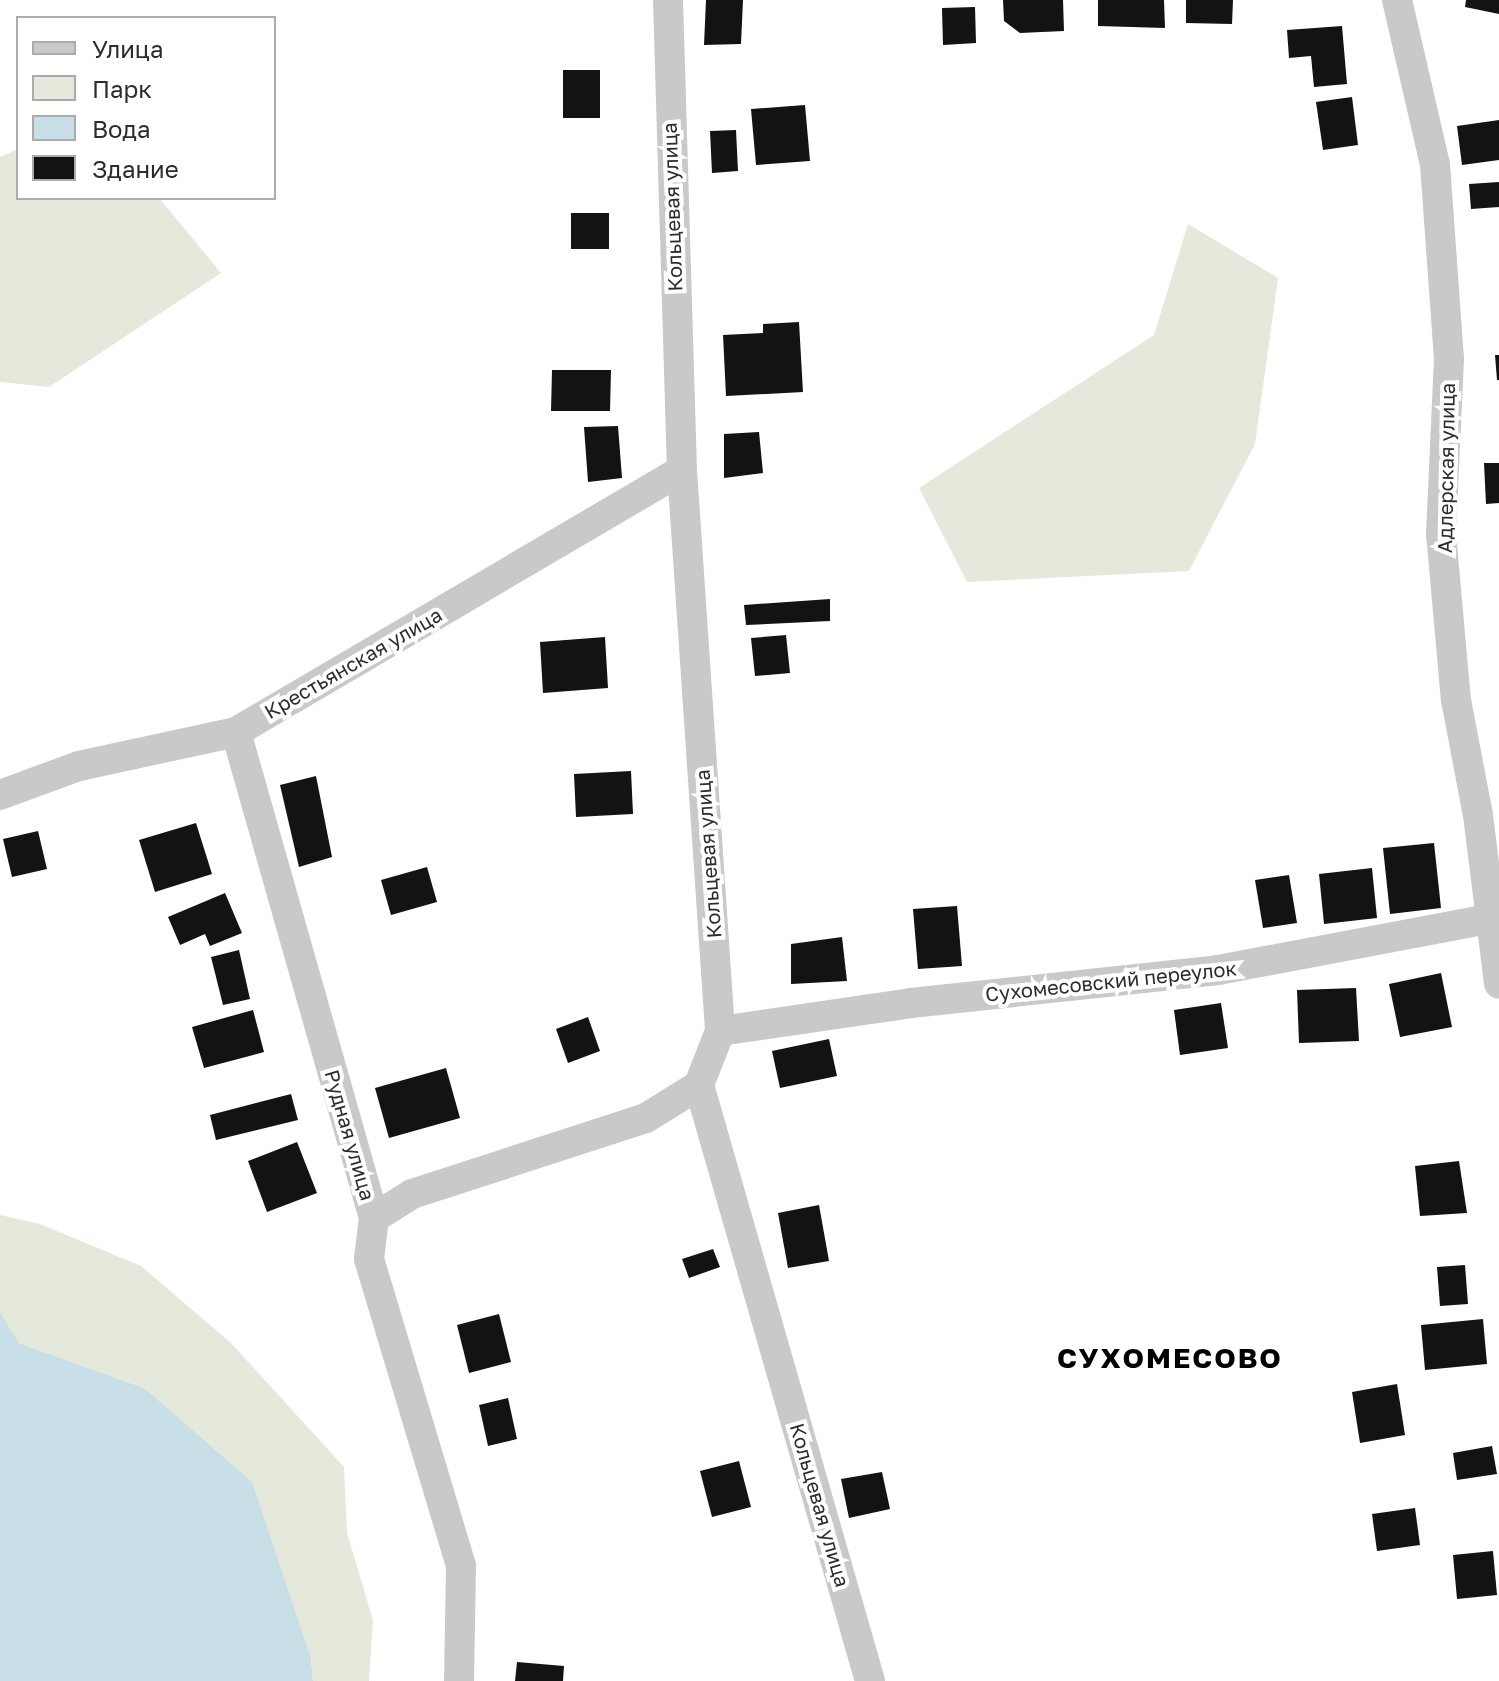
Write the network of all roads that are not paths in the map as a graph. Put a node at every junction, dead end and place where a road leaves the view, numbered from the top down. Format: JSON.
{"nodes":[{"id":1,"x":668,"y":0,"type":"edge"},
{"id":2,"x":1397,"y":0,"type":"edge"},
{"id":3,"x":682,"y":470,"type":"junction"},
{"id":4,"x":236,"y":732,"type":"junction"},
{"id":5,"x":0,"y":795,"type":"edge"},
{"id":6,"x":1496,"y":918,"type":"edge"},
{"id":7,"x":1499,"y":984,"type":"edge"},
{"id":8,"x":720,"y":1031,"type":"junction"},
{"id":9,"x":699,"y":1085,"type":"junction"},
{"id":10,"x":374,"y":1218,"type":"junction"},
{"id":11,"x":459,"y":1681,"type":"edge"},
{"id":12,"x":870,"y":1681,"type":"edge"}],
"edges":[{"from":1,"to":3,"type":"street","name":"Кольцевая улица"},
{"from":2,"to":6,"type":"street","name":"Адлерская улица"},
{"from":3,"to":4,"type":"street","name":"Крестьянская улица"},
{"from":3,"to":8,"type":"street","name":"Кольцевая улица"},
{"from":4,"to":5,"type":"street","name":"Крестьянская улица"},
{"from":4,"to":10,"type":"street","name":"Рудная улица"},
{"from":6,"to":7,"type":"street","name":"Адлерская улица"},
{"from":6,"to":8,"type":"street","name":"Сухомесовский переулок"},
{"from":8,"to":9,"type":"street","name":"Кольцевая улица"},
{"from":9,"to":10,"type":"street"},
{"from":9,"to":12,"type":"street","name":"Кольцевая улица"},
{"from":10,"to":11,"type":"street","name":"Рудная улица"}]}
